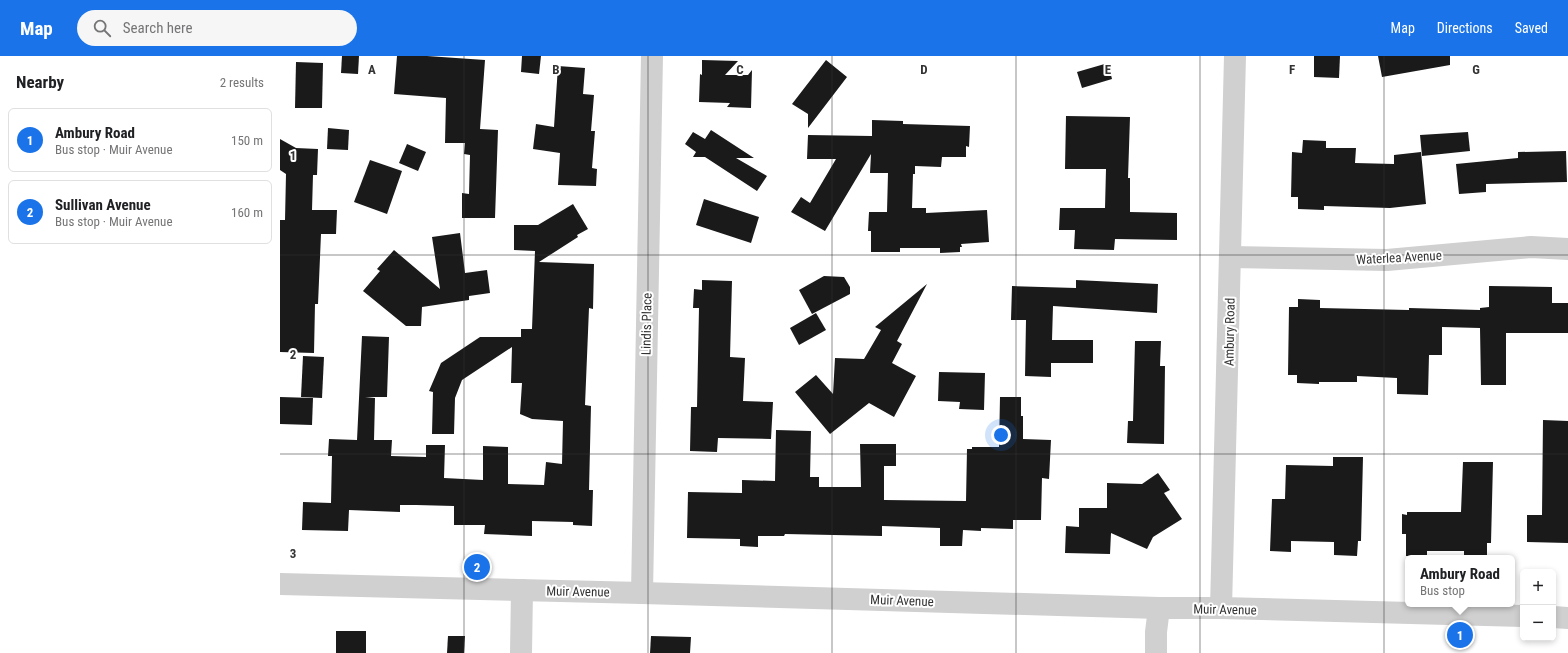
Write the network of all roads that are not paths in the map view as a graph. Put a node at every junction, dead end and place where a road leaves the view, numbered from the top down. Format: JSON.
{"nodes":[{"id":1,"x":652,"y":56,"type":"edge"},
{"id":2,"x":1235,"y":56,"type":"edge"},
{"id":3,"x":1568,"y":248,"type":"edge"},
{"id":4,"x":1231,"y":257,"type":"junction"},
{"id":5,"x":280,"y":584,"type":"edge"},
{"id":6,"x":522,"y":590,"type":"junction"},
{"id":7,"x":642,"y":593,"type":"junction"},
{"id":8,"x":1159,"y":608,"type":"junction"},
{"id":9,"x":1221,"y":608,"type":"junction"},
{"id":10,"x":1520,"y":616,"type":"edge"},
{"id":11,"x":1556,"y":617,"type":"edge"},
{"id":12,"x":1568,"y":618,"type":"edge"},
{"id":13,"x":521,"y":653,"type":"edge"},
{"id":14,"x":1156,"y":653,"type":"edge"}],
"edges":[{"from":1,"to":7,"type":"street","name":"Lindis Place"},
{"from":2,"to":4,"type":"street","name":"Ambury Road"},
{"from":3,"to":4,"type":"street","name":"Waterlea Avenue"},
{"from":4,"to":9,"type":"street","name":"Ambury Road"},
{"from":5,"to":6,"type":"street","name":"Muir Avenue"},
{"from":6,"to":7,"type":"street","name":"Muir Avenue"},
{"from":6,"to":13,"type":"street"},
{"from":7,"to":8,"type":"street","name":"Muir Avenue"},
{"from":8,"to":9,"type":"street","name":"Muir Avenue"},
{"from":8,"to":14,"type":"street"},
{"from":9,"to":10,"type":"street","name":"Muir Avenue"},
{"from":11,"to":12,"type":"street"}]}
